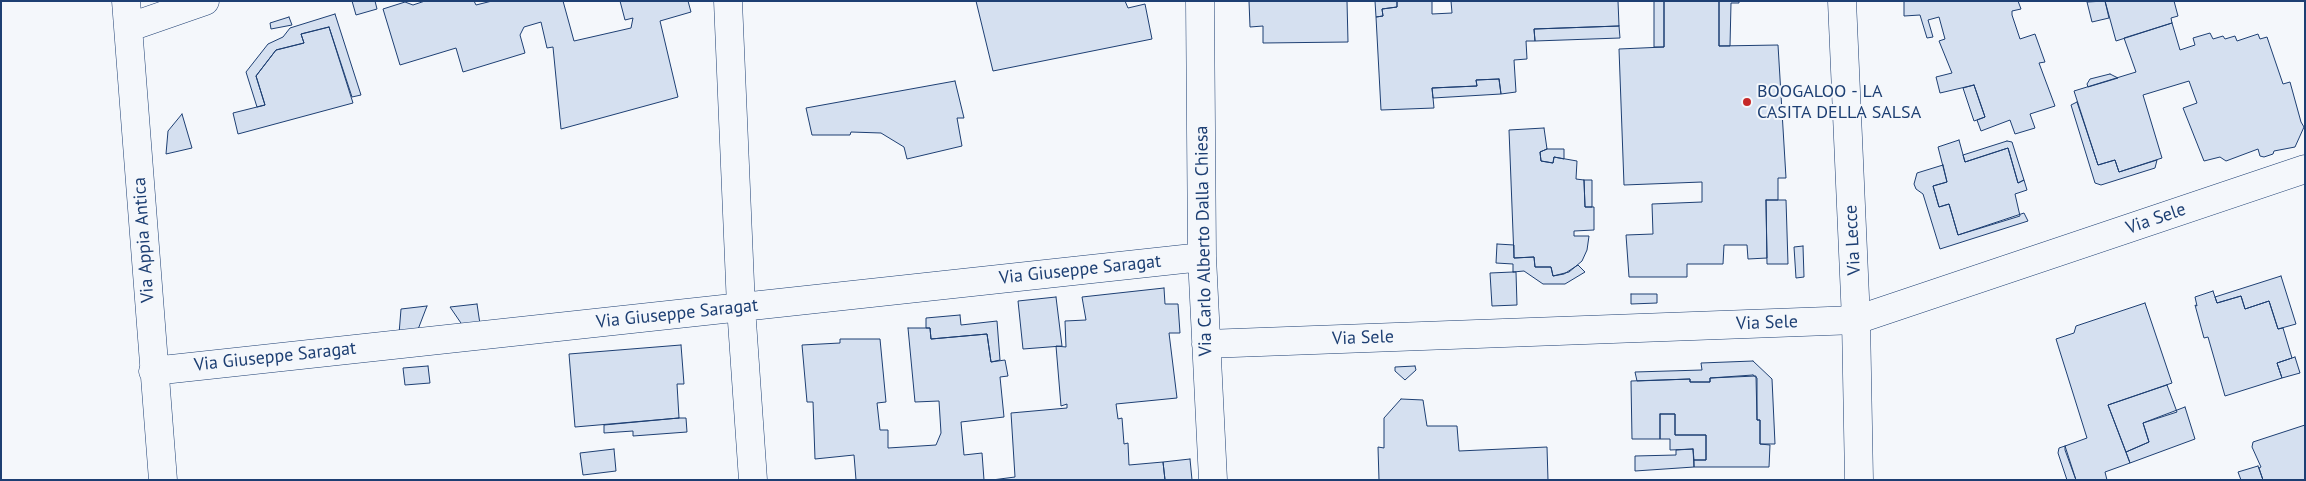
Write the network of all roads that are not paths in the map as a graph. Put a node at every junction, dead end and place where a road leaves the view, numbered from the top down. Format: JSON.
{"nodes":[{"id":1,"x":206,"y":1,"type":"edge"},
{"id":2,"x":728,"y":1,"type":"edge"},
{"id":3,"x":1200,"y":1,"type":"edge"},
{"id":4,"x":1842,"y":1,"type":"edge"},
{"id":5,"x":128,"y":14,"type":"edge"},
{"id":6,"x":2305,"y":169,"type":"edge"},
{"id":7,"x":1202,"y":257,"type":"junction"},
{"id":8,"x":742,"y":307,"type":"junction"},
{"id":9,"x":1856,"y":320,"type":"junction"},
{"id":10,"x":1206,"y":344,"type":"junction"},
{"id":11,"x":153,"y":371,"type":"junction"},
{"id":12,"x":163,"y":480,"type":"edge"},
{"id":13,"x":753,"y":480,"type":"edge"},
{"id":14,"x":1213,"y":480,"type":"edge"},
{"id":15,"x":1859,"y":480,"type":"edge"}],
"edges":[{"from":1,"to":5,"type":"street"},
{"from":2,"to":8,"type":"street"},
{"from":3,"to":7,"type":"street","name":"Via Carlo Alberto Dalla Chiesa"},
{"from":4,"to":9,"type":"street","name":"Via Lecce"},
{"from":5,"to":11,"type":"street","name":"Via Appia Antica"},
{"from":6,"to":9,"type":"street","name":"Via Sele"},
{"from":7,"to":8,"type":"street","name":"Via Giuseppe Saragat"},
{"from":7,"to":10,"type":"street","name":"Via Carlo Alberto Dalla Chiesa"},
{"from":8,"to":11,"type":"street","name":"Via Giuseppe Saragat"},
{"from":8,"to":13,"type":"street"},
{"from":9,"to":10,"type":"street","name":"Via Sele"},
{"from":9,"to":15,"type":"street","name":"Via Lecce"},
{"from":10,"to":14,"type":"street","name":"Via Carlo Alberto Dalla Chiesa"},
{"from":11,"to":12,"type":"street","name":"Via Appia Antica"}]}
